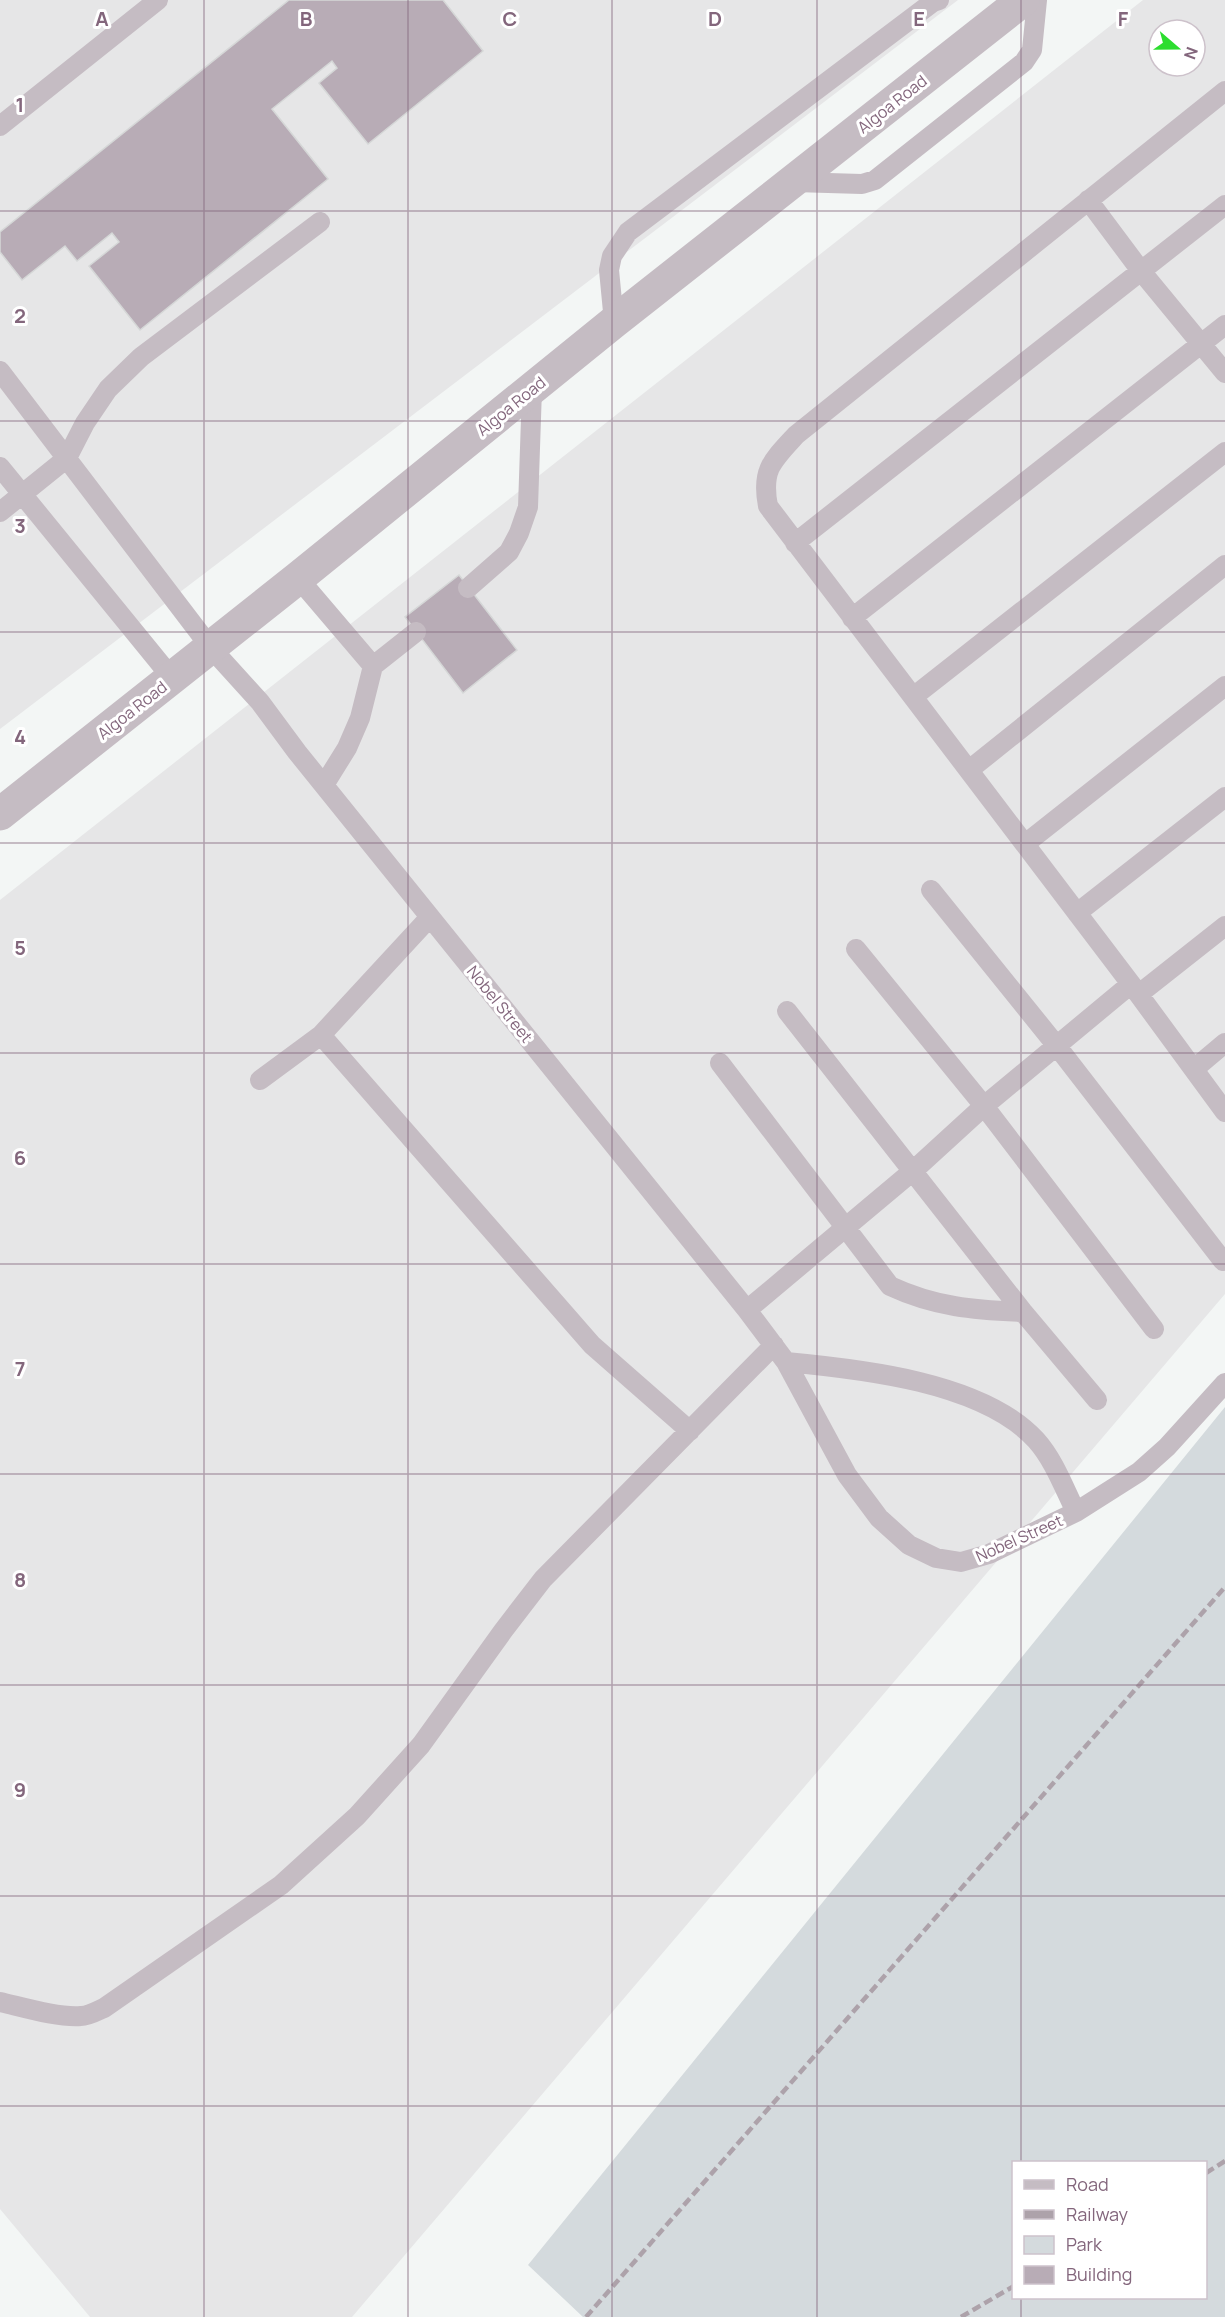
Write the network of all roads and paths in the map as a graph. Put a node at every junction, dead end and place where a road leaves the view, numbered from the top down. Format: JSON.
{"nodes":[{"id":1,"x":159,"y":0,"type":"edge"},
{"id":2,"x":939,"y":0,"type":"edge"},
{"id":3,"x":1017,"y":1,"type":"edge"},
{"id":4,"x":1225,"y":91,"type":"edge"},
{"id":5,"x":0,"y":126,"type":"edge"},
{"id":6,"x":794,"y":182,"type":"junction"},
{"id":7,"x":1088,"y":200,"type":"junction"},
{"id":8,"x":1225,"y":205,"type":"edge"},
{"id":9,"x":320,"y":222,"type":"dead end"},
{"id":10,"x":1141,"y":271,"type":"junction"},
{"id":11,"x":614,"y":322,"type":"junction"},
{"id":12,"x":1225,"y":325,"type":"edge"},
{"id":13,"x":1201,"y":344,"type":"junction"},
{"id":14,"x":0,"y":371,"type":"edge"},
{"id":15,"x":1225,"y":373,"type":"edge"},
{"id":16,"x":532,"y":389,"type":"junction"},
{"id":17,"x":1225,"y":452,"type":"edge"},
{"id":18,"x":67,"y":458,"type":"junction"},
{"id":19,"x":0,"y":467,"type":"edge"},
{"id":20,"x":23,"y":495,"type":"junction"},
{"id":21,"x":0,"y":512,"type":"edge"},
{"id":22,"x":795,"y":543,"type":"junction"},
{"id":23,"x":1225,"y":565,"type":"edge"},
{"id":24,"x":298,"y":578,"type":"junction"},
{"id":25,"x":468,"y":588,"type":"dead end"},
{"id":26,"x":852,"y":618,"type":"junction"},
{"id":27,"x":416,"y":632,"type":"dead end"},
{"id":28,"x":211,"y":648,"type":"junction"},
{"id":29,"x":373,"y":666,"type":"junction"},
{"id":30,"x":172,"y":678,"type":"junction"},
{"id":31,"x":1225,"y":686,"type":"edge"},
{"id":32,"x":913,"y":697,"type":"junction"},
{"id":33,"x":969,"y":770,"type":"junction"},
{"id":34,"x":324,"y":786,"type":"junction"},
{"id":35,"x":1225,"y":797,"type":"edge"},
{"id":36,"x":0,"y":814,"type":"edge"},
{"id":37,"x":1025,"y":844,"type":"junction"},
{"id":38,"x":931,"y":890,"type":"dead end"},
{"id":39,"x":1077,"y":913,"type":"junction"},
{"id":40,"x":430,"y":917,"type":"junction"},
{"id":41,"x":1225,"y":926,"type":"edge"},
{"id":42,"x":856,"y":949,"type":"dead end"},
{"id":43,"x":1135,"y":989,"type":"junction"},
{"id":44,"x":787,"y":1011,"type":"dead end"},
{"id":45,"x":321,"y":1035,"type":"junction"},
{"id":46,"x":1225,"y":1043,"type":"edge"},
{"id":47,"x":1056,"y":1045,"type":"junction"},
{"id":48,"x":720,"y":1064,"type":"dead end"},
{"id":49,"x":1194,"y":1069,"type":"junction"},
{"id":50,"x":260,"y":1080,"type":"dead end"},
{"id":51,"x":984,"y":1106,"type":"junction"},
{"id":52,"x":1225,"y":1112,"type":"edge"},
{"id":53,"x":914,"y":1170,"type":"junction"},
{"id":54,"x":844,"y":1228,"type":"junction"},
{"id":55,"x":1223,"y":1261,"type":"dead end"},
{"id":56,"x":747,"y":1310,"type":"junction"},
{"id":57,"x":1023,"y":1312,"type":"junction"},
{"id":58,"x":1154,"y":1329,"type":"dead end"},
{"id":59,"x":774,"y":1346,"type":"junction"},
{"id":60,"x":786,"y":1362,"type":"junction"},
{"id":61,"x":1225,"y":1383,"type":"edge"},
{"id":62,"x":1097,"y":1400,"type":"dead end"},
{"id":63,"x":690,"y":1431,"type":"junction"},
{"id":64,"x":1076,"y":1512,"type":"junction"},
{"id":65,"x":0,"y":2002,"type":"edge"}],
"edges":[{"from":1,"to":5,"type":"lane"},
{"from":2,"to":11,"type":"lane"},
{"from":3,"to":6,"type":"street","name":"Algoa Road"},
{"from":3,"to":6,"type":"lane"},
{"from":4,"to":7,"type":"lane"},
{"from":6,"to":11,"type":"street","name":"Algoa Road"},
{"from":7,"to":10,"type":"lane"},
{"from":7,"to":22,"type":"lane"},
{"from":8,"to":10,"type":"lane"},
{"from":9,"to":18,"type":"lane"},
{"from":10,"to":13,"type":"lane"},
{"from":10,"to":22,"type":"lane"},
{"from":11,"to":16,"type":"street","name":"Algoa Road"},
{"from":12,"to":13,"type":"lane"},
{"from":13,"to":15,"type":"lane"},
{"from":13,"to":26,"type":"lane"},
{"from":14,"to":18,"type":"lane","name":"Nobel Street"},
{"from":16,"to":24,"type":"street","name":"Algoa Road"},
{"from":16,"to":25,"type":"lane"},
{"from":17,"to":32,"type":"lane"},
{"from":18,"to":20,"type":"lane"},
{"from":18,"to":28,"type":"lane","name":"Nobel Street"},
{"from":19,"to":20,"type":"lane"},
{"from":20,"to":21,"type":"lane"},
{"from":20,"to":30,"type":"lane"},
{"from":22,"to":26,"type":"lane"},
{"from":23,"to":33,"type":"lane"},
{"from":24,"to":28,"type":"street","name":"Algoa Road"},
{"from":24,"to":29,"type":"lane"},
{"from":26,"to":32,"type":"lane"},
{"from":27,"to":29,"type":"lane"},
{"from":28,"to":30,"type":"street","name":"Algoa Road"},
{"from":28,"to":34,"type":"lane","name":"Nobel Street"},
{"from":29,"to":34,"type":"lane"},
{"from":30,"to":36,"type":"street","name":"Algoa Road"},
{"from":31,"to":37,"type":"lane"},
{"from":32,"to":33,"type":"lane"},
{"from":33,"to":37,"type":"lane"},
{"from":34,"to":40,"type":"lane","name":"Nobel Street"},
{"from":35,"to":39,"type":"lane"},
{"from":37,"to":39,"type":"lane"},
{"from":38,"to":47,"type":"lane"},
{"from":39,"to":43,"type":"lane"},
{"from":40,"to":45,"type":"lane"},
{"from":40,"to":56,"type":"lane","name":"Nobel Street"},
{"from":41,"to":43,"type":"lane"},
{"from":42,"to":51,"type":"lane"},
{"from":43,"to":47,"type":"lane"},
{"from":43,"to":49,"type":"lane"},
{"from":44,"to":53,"type":"lane"},
{"from":45,"to":50,"type":"lane"},
{"from":45,"to":63,"type":"lane"},
{"from":46,"to":49,"type":"lane"},
{"from":47,"to":51,"type":"lane"},
{"from":47,"to":55,"type":"lane"},
{"from":48,"to":54,"type":"lane"},
{"from":49,"to":52,"type":"lane"},
{"from":51,"to":53,"type":"lane"},
{"from":51,"to":58,"type":"lane"},
{"from":53,"to":54,"type":"lane"},
{"from":53,"to":57,"type":"lane"},
{"from":54,"to":56,"type":"lane"},
{"from":54,"to":57,"type":"lane"},
{"from":56,"to":59,"type":"lane","name":"Nobel Street"},
{"from":57,"to":62,"type":"lane"},
{"from":59,"to":60,"type":"lane","name":"Nobel Street"},
{"from":59,"to":63,"type":"lane"},
{"from":60,"to":64,"type":"lane","name":"Nobel Street"},
{"from":60,"to":64,"type":"lane","name":"Nobel Street"},
{"from":61,"to":64,"type":"lane"},
{"from":63,"to":65,"type":"lane"}]}
